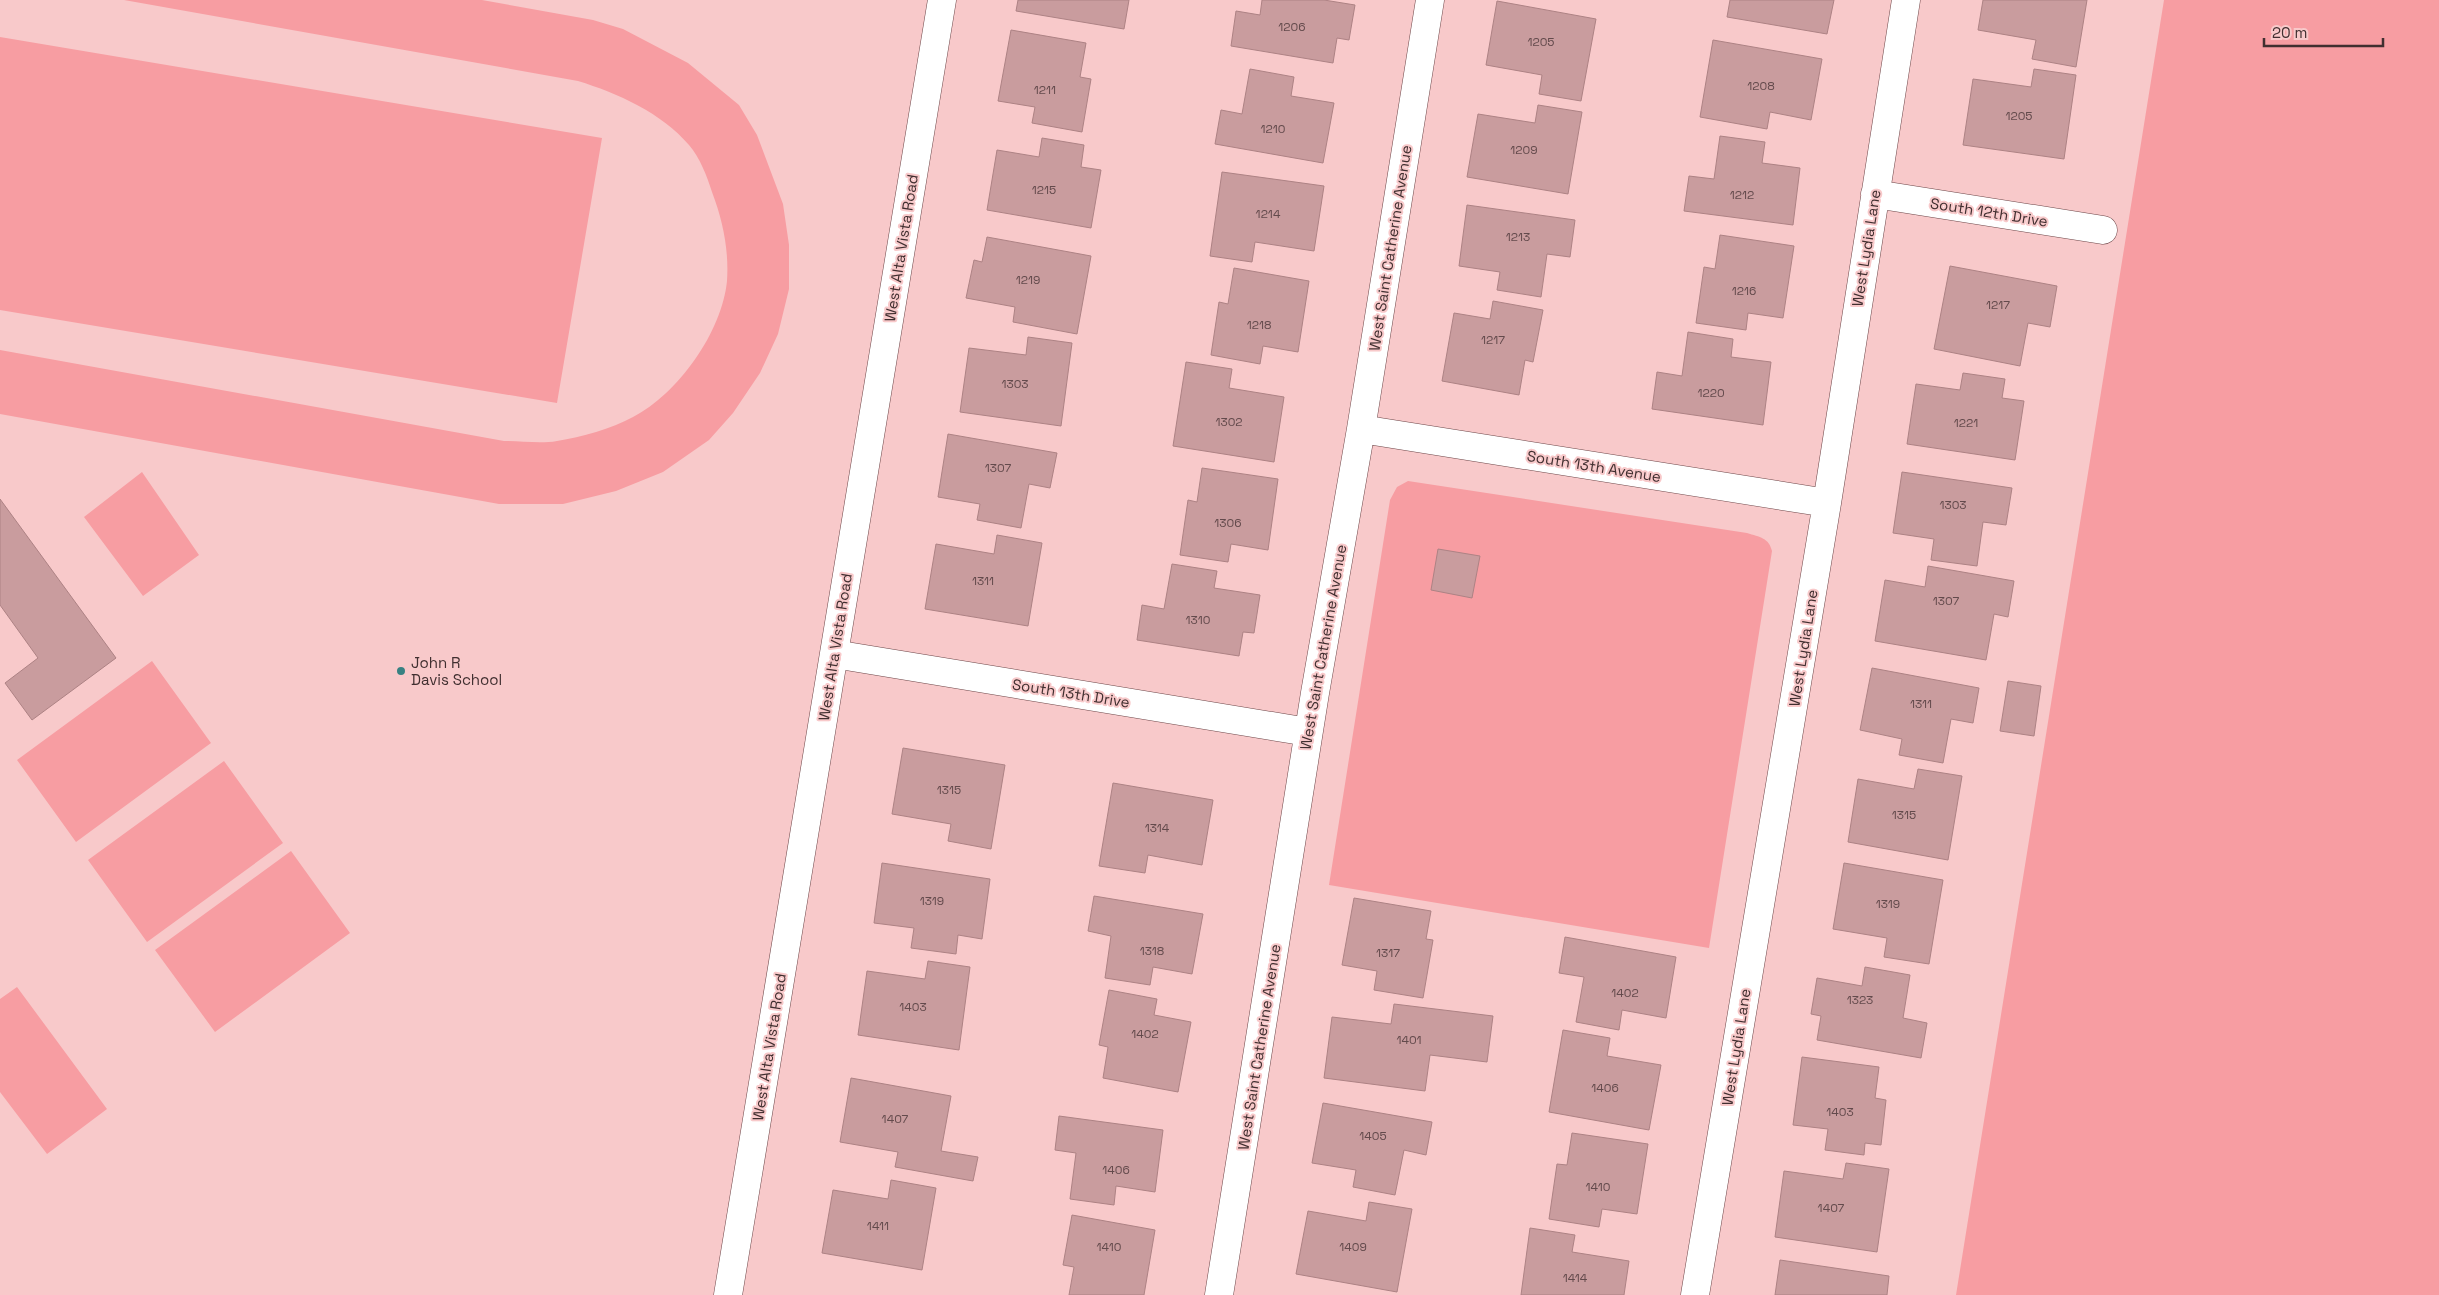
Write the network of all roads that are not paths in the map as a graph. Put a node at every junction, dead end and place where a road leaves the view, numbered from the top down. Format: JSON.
{"nodes":[{"id":1,"x":942,"y":0,"type":"edge"},
{"id":2,"x":1430,"y":0,"type":"edge"},
{"id":3,"x":1906,"y":0,"type":"edge"},
{"id":4,"x":1874,"y":194,"type":"junction"},
{"id":5,"x":2103,"y":230,"type":"dead end"},
{"id":6,"x":1361,"y":430,"type":"junction"},
{"id":7,"x":1827,"y":503,"type":"junction"},
{"id":8,"x":834,"y":654,"type":"junction"},
{"id":9,"x":1308,"y":732,"type":"junction"},
{"id":10,"x":728,"y":1295,"type":"edge"},
{"id":11,"x":1219,"y":1295,"type":"edge"},
{"id":12,"x":1696,"y":1295,"type":"edge"}],
"edges":[{"from":1,"to":8,"type":"street","name":"West Alta Vista Road"},
{"from":2,"to":6,"type":"street","name":"West Saint Catherine Avenue"},
{"from":3,"to":4,"type":"street","name":"West Lydia Lane"},
{"from":4,"to":5,"type":"street","name":"South 12th Drive"},
{"from":4,"to":7,"type":"street","name":"West Lydia Lane"},
{"from":6,"to":7,"type":"street","name":"South 13th Avenue"},
{"from":6,"to":9,"type":"street","name":"West Saint Catherine Avenue"},
{"from":7,"to":12,"type":"street","name":"West Lydia Lane"},
{"from":8,"to":9,"type":"street","name":"South 13th Drive"},
{"from":8,"to":10,"type":"street","name":"West Alta Vista Road"},
{"from":9,"to":11,"type":"street","name":"West Saint Catherine Avenue"}]}
